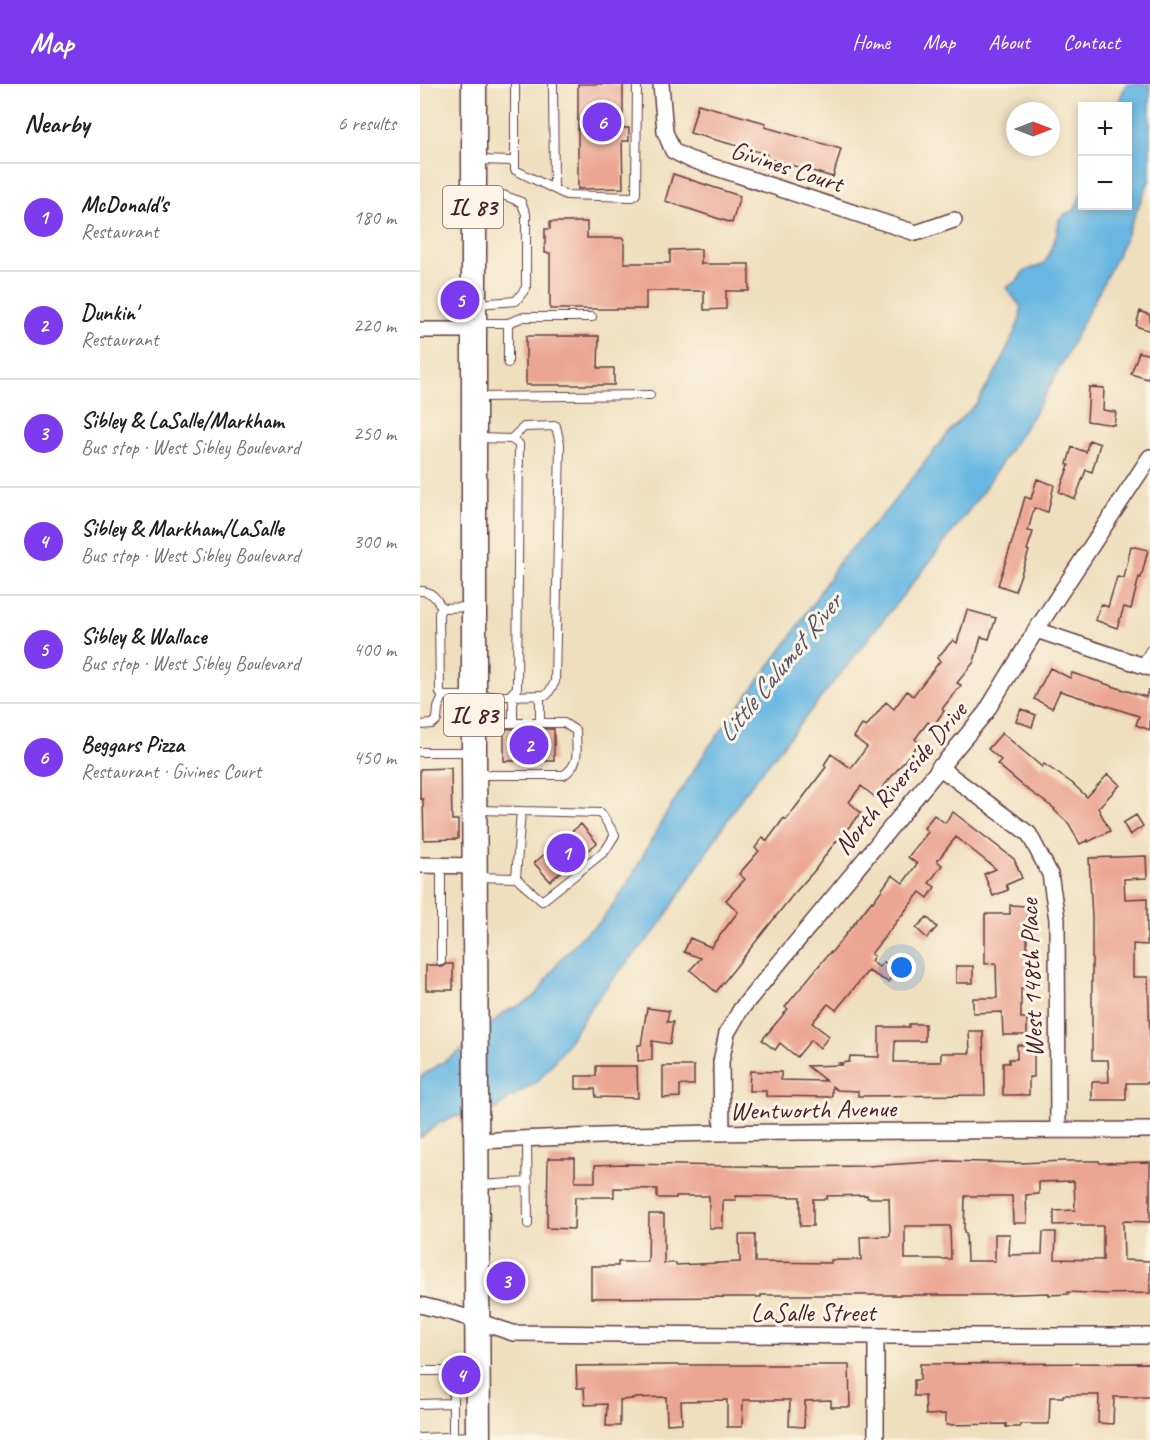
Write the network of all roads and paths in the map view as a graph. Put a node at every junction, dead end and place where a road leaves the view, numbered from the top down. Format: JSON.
{"nodes":[{"id":1,"x":474,"y":84,"type":"edge"},
{"id":2,"x":515,"y":84,"type":"edge"},
{"id":3,"x":553,"y":84,"type":"edge"},
{"id":4,"x":637,"y":84,"type":"edge"},
{"id":5,"x":661,"y":84,"type":"edge"},
{"id":6,"x":474,"y":160,"type":"junction"},
{"id":7,"x":514,"y":161,"type":"junction"},
{"id":8,"x":554,"y":189,"type":"junction"},
{"id":9,"x":473,"y":192,"type":"junction"},
{"id":10,"x":954,"y":220,"type":"dead end"},
{"id":11,"x":592,"y":317,"type":"dead end"},
{"id":12,"x":473,"y":319,"type":"junction"},
{"id":13,"x":508,"y":323,"type":"junction"},
{"id":14,"x":420,"y":330,"type":"edge"},
{"id":15,"x":508,"y":363,"type":"dead end"},
{"id":16,"x":650,"y":395,"type":"dead end"},
{"id":17,"x":473,"y":397,"type":"junction"},
{"id":18,"x":473,"y":438,"type":"junction"},
{"id":19,"x":511,"y":439,"type":"junction"},
{"id":20,"x":1150,"y":457,"type":"edge"},
{"id":21,"x":420,"y":591,"type":"edge"},
{"id":22,"x":474,"y":607,"type":"junction"},
{"id":23,"x":442,"y":608,"type":"junction"},
{"id":24,"x":1036,"y":630,"type":"junction"},
{"id":25,"x":1150,"y":650,"type":"edge"},
{"id":26,"x":1146,"y":666,"type":"edge"},
{"id":27,"x":540,"y":695,"type":"junction"},
{"id":28,"x":442,"y":696,"type":"junction"},
{"id":29,"x":474,"y":696,"type":"junction"},
{"id":30,"x":511,"y":696,"type":"junction"},
{"id":31,"x":474,"y":723,"type":"junction"},
{"id":32,"x":513,"y":723,"type":"junction"},
{"id":33,"x":540,"y":723,"type":"junction"},
{"id":34,"x":420,"y":724,"type":"edge"},
{"id":35,"x":420,"y":752,"type":"edge"},
{"id":36,"x":474,"y":764,"type":"junction"},
{"id":37,"x":939,"y":767,"type":"junction"},
{"id":38,"x":474,"y":810,"type":"junction"},
{"id":39,"x":521,"y":811,"type":"junction"},
{"id":40,"x":420,"y":865,"type":"edge"},
{"id":41,"x":441,"y":865,"type":"junction"},
{"id":42,"x":475,"y":871,"type":"junction"},
{"id":43,"x":516,"y":878,"type":"junction"},
{"id":44,"x":441,"y":960,"type":"dead end"},
{"id":45,"x":1058,"y":1130,"type":"junction"},
{"id":46,"x":1150,"y":1130,"type":"edge"},
{"id":47,"x":722,"y":1133,"type":"junction"},
{"id":48,"x":476,"y":1136,"type":"junction"},
{"id":49,"x":527,"y":1139,"type":"junction"},
{"id":50,"x":528,"y":1182,"type":"junction"},
{"id":51,"x":477,"y":1185,"type":"junction"},
{"id":52,"x":528,"y":1224,"type":"dead end"},
{"id":53,"x":420,"y":1305,"type":"edge"},
{"id":54,"x":478,"y":1322,"type":"junction"},
{"id":55,"x":1150,"y":1335,"type":"edge"},
{"id":56,"x":876,"y":1336,"type":"junction"},
{"id":57,"x":420,"y":1371,"type":"edge"},
{"id":58,"x":453,"y":1403,"type":"junction"},
{"id":59,"x":420,"y":1404,"type":"edge"},
{"id":60,"x":453,"y":1437,"type":"junction"},
{"id":61,"x":420,"y":1438,"type":"edge"},
{"id":62,"x":478,"y":1438,"type":"edge"},
{"id":63,"x":876,"y":1440,"type":"edge"}],
"edges":[{"from":1,"to":6,"type":"main road","number":"IL 83"},
{"from":2,"to":7,"type":"lane"},
{"from":3,"to":8,"type":"lane"},
{"from":4,"to":8,"type":"lane"},
{"from":5,"to":10,"type":"street","name":"Givines Court"},
{"from":6,"to":7,"type":"lane"},
{"from":6,"to":9,"type":"main road","number":"IL 83"},
{"from":7,"to":8,"type":"lane"},
{"from":9,"to":12,"type":"main road","number":"IL 83"},
{"from":9,"to":12,"type":"lane"},
{"from":11,"to":13,"type":"lane"},
{"from":12,"to":13,"type":"lane"},
{"from":12,"to":14,"type":"street"},
{"from":12,"to":17,"type":"main road","number":"IL 83"},
{"from":13,"to":15,"type":"lane"},
{"from":16,"to":17,"type":"lane"},
{"from":17,"to":18,"type":"main road","number":"IL 83"},
{"from":18,"to":19,"type":"lane"},
{"from":18,"to":22,"type":"main road","number":"IL 83"},
{"from":19,"to":27,"type":"lane"},
{"from":19,"to":30,"type":"lane"},
{"from":20,"to":24,"type":"street","name":"North Riverside Drive"},
{"from":21,"to":23,"type":"lane"},
{"from":22,"to":23,"type":"lane"},
{"from":22,"to":29,"type":"main road","number":"IL 83"},
{"from":23,"to":28,"type":"lane"},
{"from":24,"to":26,"type":"street"},
{"from":24,"to":37,"type":"street","name":"North Riverside Drive"},
{"from":25,"to":26,"type":"lane"},
{"from":27,"to":30,"type":"lane"},
{"from":27,"to":33,"type":"lane"},
{"from":28,"to":29,"type":"lane"},
{"from":28,"to":34,"type":"lane"},
{"from":29,"to":30,"type":"lane"},
{"from":29,"to":31,"type":"main road","number":"IL 83"},
{"from":30,"to":32,"type":"lane"},
{"from":31,"to":32,"type":"lane"},
{"from":31,"to":36,"type":"main road","number":"IL 83"},
{"from":32,"to":33,"type":"lane"},
{"from":33,"to":36,"type":"lane"},
{"from":35,"to":36,"type":"lane"},
{"from":36,"to":38,"type":"main road","number":"IL 83"},
{"from":37,"to":45,"type":"street","name":"West 148th Place"},
{"from":37,"to":47,"type":"street","name":"North Riverside Drive"},
{"from":38,"to":39,"type":"lane"},
{"from":38,"to":42,"type":"main road","number":"IL 83"},
{"from":39,"to":43,"type":"lane"},
{"from":39,"to":43,"type":"lane"},
{"from":40,"to":41,"type":"street"},
{"from":41,"to":42,"type":"street"},
{"from":41,"to":44,"type":"lane"},
{"from":42,"to":43,"type":"lane"},
{"from":42,"to":48,"type":"main road","number":"IL 83"},
{"from":45,"to":46,"type":"street","name":"Wentworth Avenue"},
{"from":45,"to":47,"type":"street","name":"Wentworth Avenue"},
{"from":47,"to":49,"type":"street","name":"Wentworth Avenue"},
{"from":48,"to":49,"type":"street","name":"Wentworth Avenue"},
{"from":48,"to":51,"type":"main road","number":"IL 83"},
{"from":49,"to":50,"type":"lane"},
{"from":50,"to":51,"type":"lane"},
{"from":50,"to":52,"type":"lane"},
{"from":51,"to":54,"type":"main road","number":"IL 83"},
{"from":53,"to":54,"type":"street","name":"LaSalle Street"},
{"from":54,"to":56,"type":"street","name":"LaSalle Street"},
{"from":54,"to":62,"type":"main road","number":"IL 83"},
{"from":55,"to":56,"type":"street","name":"LaSalle Street"},
{"from":56,"to":63,"type":"street"},
{"from":57,"to":58,"type":"lane"},
{"from":58,"to":59,"type":"lane"},
{"from":58,"to":60,"type":"lane"},
{"from":60,"to":61,"type":"lane"},
{"from":60,"to":62,"type":"lane"}]}
